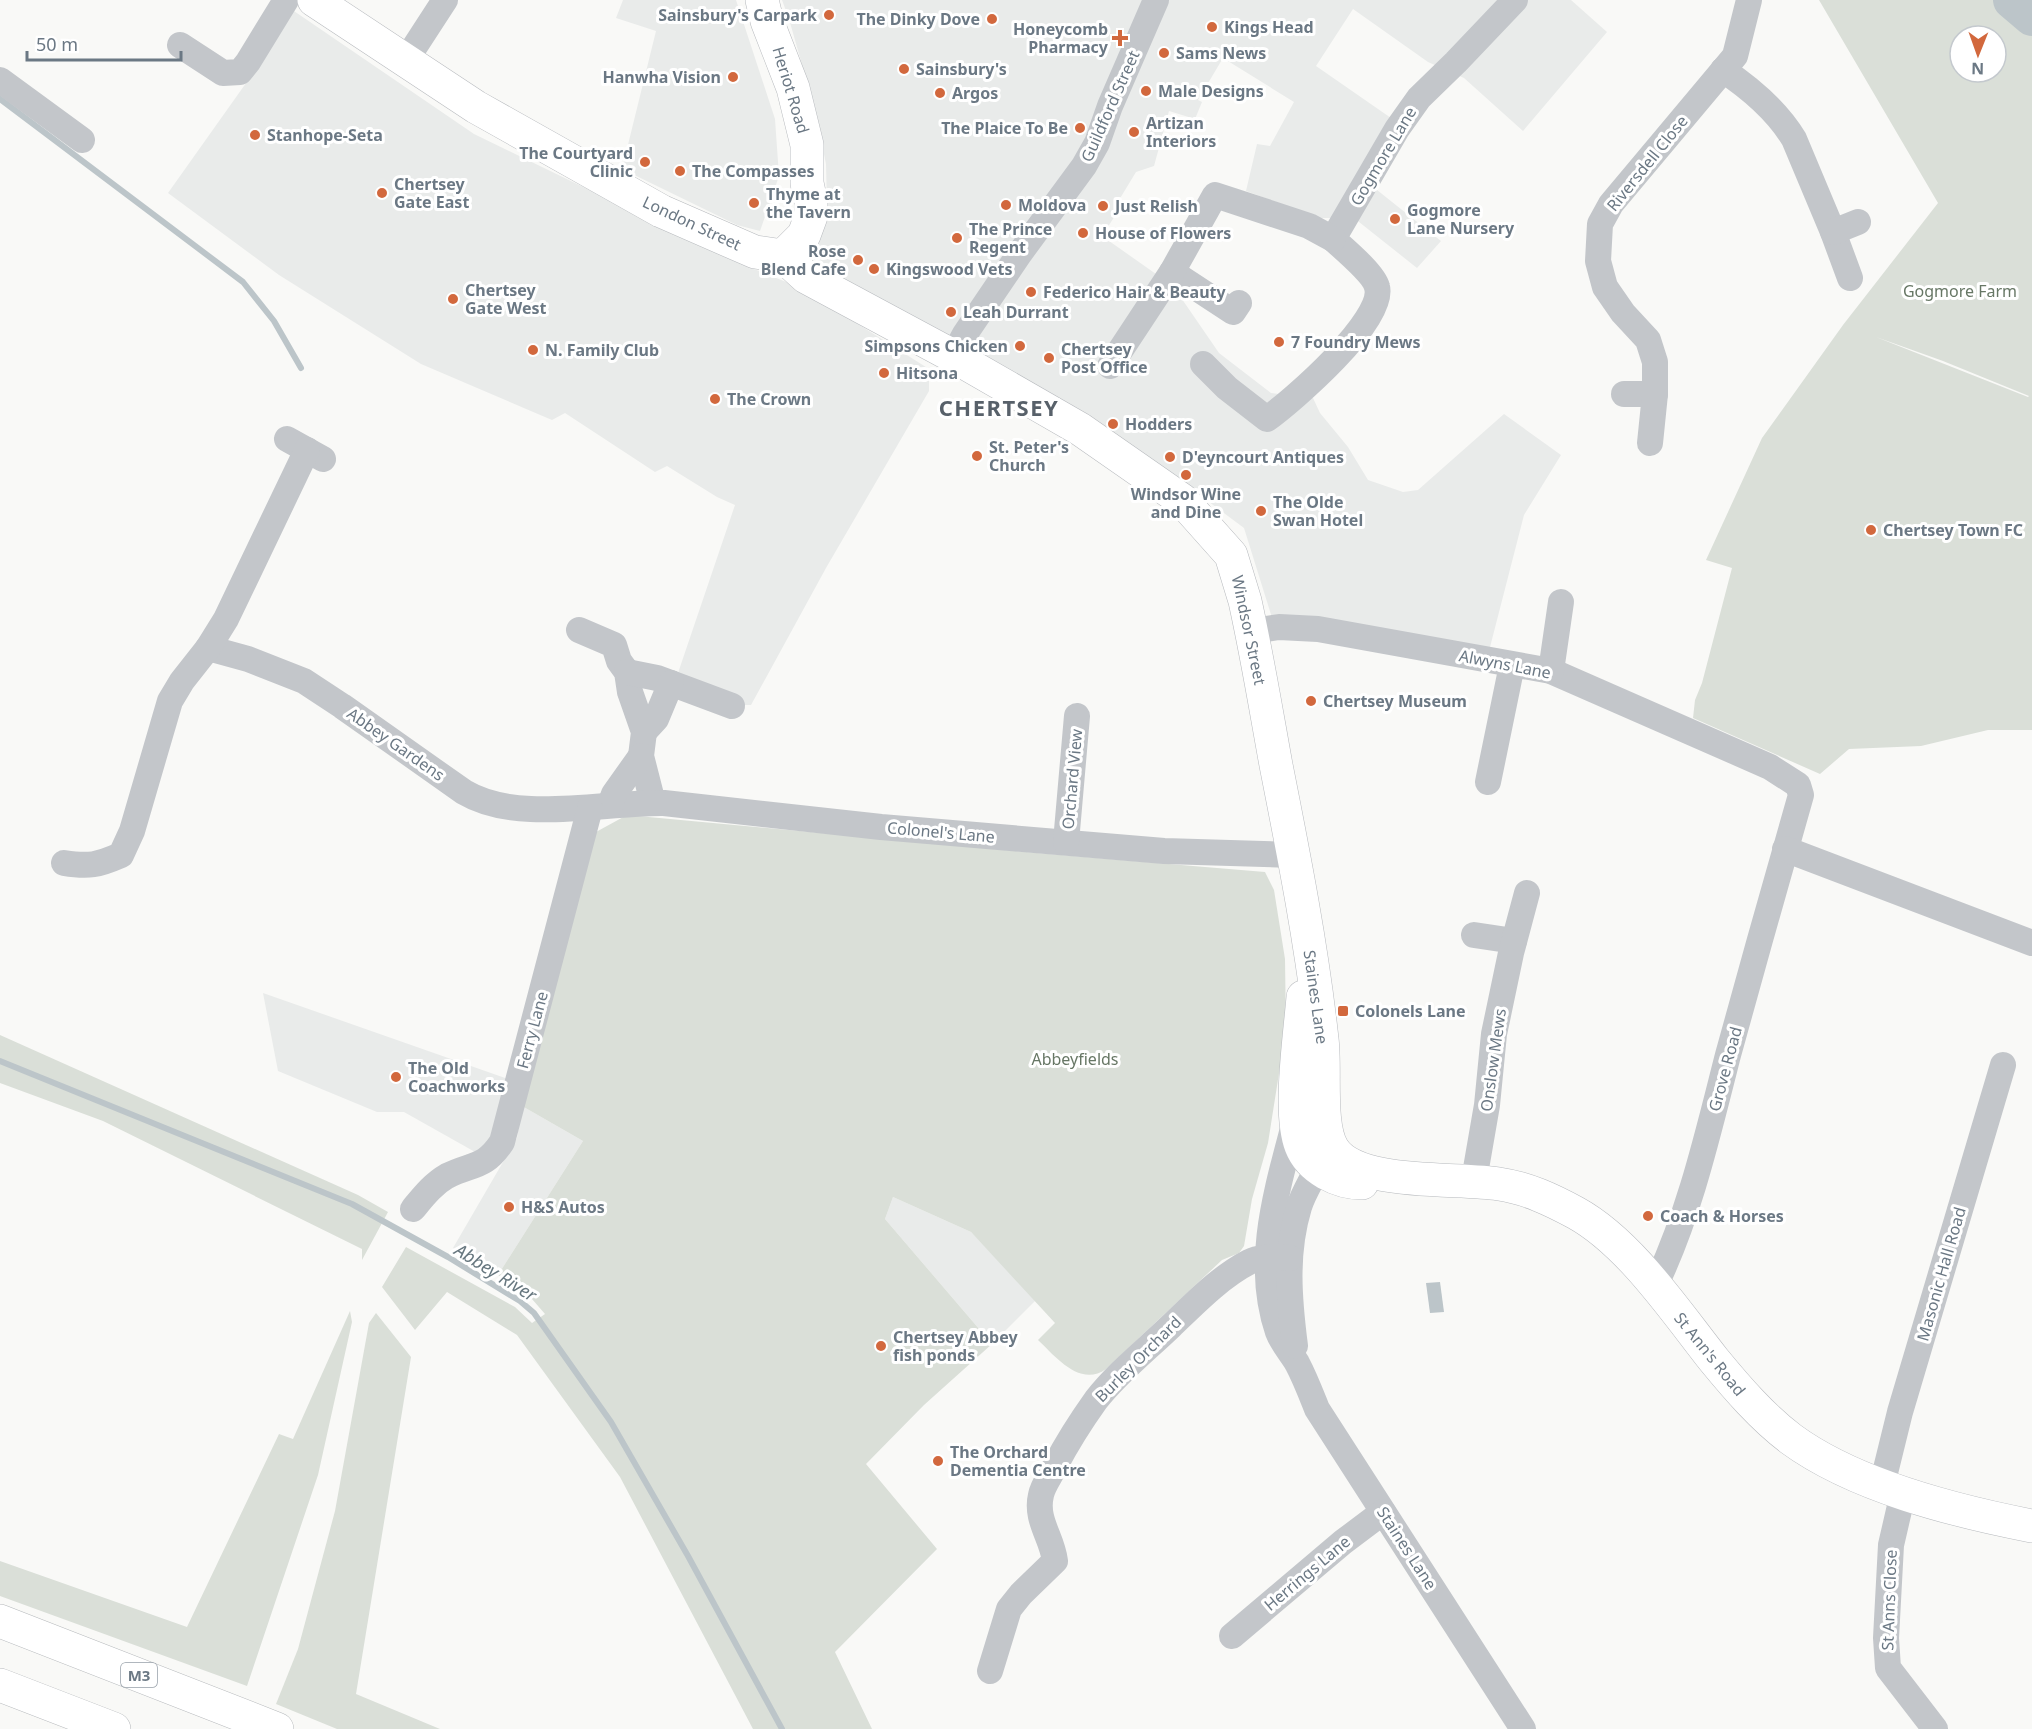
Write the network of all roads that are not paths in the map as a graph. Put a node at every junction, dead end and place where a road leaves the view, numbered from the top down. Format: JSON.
{"nodes":[{"id":1,"x":286,"y":0,"type":"edge"},
{"id":2,"x":314,"y":0,"type":"edge"},
{"id":3,"x":445,"y":0,"type":"edge"},
{"id":4,"x":762,"y":0,"type":"edge"},
{"id":5,"x":1156,"y":0,"type":"edge"},
{"id":6,"x":1515,"y":0,"type":"edge"},
{"id":7,"x":1749,"y":0,"type":"edge"},
{"id":8,"x":180,"y":45,"type":"dead end"},
{"id":9,"x":406,"y":60,"type":"junction"},
{"id":10,"x":1723,"y":70,"type":"junction"},
{"id":11,"x":0,"y":80,"type":"edge"},
{"id":12,"x":82,"y":140,"type":"dead end"},
{"id":13,"x":1858,"y":222,"type":"dead end"},
{"id":14,"x":1833,"y":232,"type":"junction"},
{"id":15,"x":1333,"y":239,"type":"junction"},
{"id":16,"x":783,"y":256,"type":"junction"},
{"id":17,"x":1172,"y":272,"type":"junction"},
{"id":18,"x":1850,"y":278,"type":"dead end"},
{"id":19,"x":1239,"y":303,"type":"dead end"},
{"id":20,"x":953,"y":356,"type":"junction"},
{"id":21,"x":1203,"y":364,"type":"dead end"},
{"id":22,"x":1110,"y":366,"type":"dead end"},
{"id":23,"x":1624,"y":394,"type":"dead end"},
{"id":24,"x":1655,"y":394,"type":"junction"},
{"id":25,"x":1650,"y":443,"type":"dead end"},
{"id":26,"x":306,"y":450,"type":"dead end"},
{"id":27,"x":1562,"y":602,"type":"dead end"},
{"id":28,"x":579,"y":630,"type":"dead end"},
{"id":29,"x":1252,"y":631,"type":"junction"},
{"id":30,"x":208,"y":648,"type":"junction"},
{"id":31,"x":1512,"y":665,"type":"junction"},
{"id":32,"x":1551,"y":671,"type":"junction"},
{"id":33,"x":627,"y":672,"type":"junction"},
{"id":34,"x":671,"y":683,"type":"junction"},
{"id":35,"x":732,"y":706,"type":"dead end"},
{"id":36,"x":1077,"y":716,"type":"dead end"},
{"id":37,"x":643,"y":744,"type":"junction"},
{"id":38,"x":1488,"y":782,"type":"dead end"},
{"id":39,"x":1801,"y":795,"type":"joint"},
{"id":40,"x":653,"y":803,"type":"junction"},
{"id":41,"x":600,"y":807,"type":"junction"},
{"id":42,"x":1066,"y":842,"type":"junction"},
{"id":43,"x":1785,"y":849,"type":"junction"},
{"id":44,"x":1294,"y":855,"type":"junction"},
{"id":45,"x":64,"y":862,"type":"dead end"},
{"id":46,"x":1527,"y":893,"type":"dead end"},
{"id":47,"x":1474,"y":935,"type":"dead end"},
{"id":48,"x":1307,"y":937,"type":"junction"},
{"id":49,"x":1514,"y":941,"type":"junction"},
{"id":50,"x":2032,"y":943,"type":"edge"},
{"id":51,"x":2003,"y":1065,"type":"dead end"},
{"id":52,"x":1295,"y":1121,"type":"junction"},
{"id":53,"x":1327,"y":1134,"type":"junction"},
{"id":54,"x":1318,"y":1167,"type":"junction"},
{"id":55,"x":1402,"y":1178,"type":"junction"},
{"id":56,"x":1474,"y":1180,"type":"junction"},
{"id":57,"x":413,"y":1209,"type":"dead end"},
{"id":58,"x":1278,"y":1258,"type":"junction"},
{"id":59,"x":1655,"y":1286,"type":"junction"},
{"id":60,"x":1893,"y":1489,"type":"junction"},
{"id":61,"x":1383,"y":1512,"type":"junction"},
{"id":62,"x":2032,"y":1526,"type":"edge"},
{"id":63,"x":0,"y":1621,"type":"edge"},
{"id":64,"x":1232,"y":1636,"type":"dead end"},
{"id":65,"x":990,"y":1671,"type":"dead end"},
{"id":66,"x":0,"y":1685,"type":"edge"},
{"id":67,"x":114,"y":1729,"type":"edge"},
{"id":68,"x":277,"y":1729,"type":"edge"},
{"id":69,"x":1523,"y":1729,"type":"edge"},
{"id":70,"x":1935,"y":1729,"type":"edge"}],
"edges":[{"from":1,"to":8,"type":"street"},
{"from":2,"to":9,"type":"main road","name":"London Street"},
{"from":3,"to":9,"type":"street"},
{"from":4,"to":16,"type":"main road","name":"Heriot Road"},
{"from":5,"to":20,"type":"street","name":"Guildford Street"},
{"from":6,"to":15,"type":"street","name":"Gogmore Lane"},
{"from":7,"to":10,"type":"street","name":"Riversdell Close"},
{"from":9,"to":16,"type":"main road","name":"London Street"},
{"from":10,"to":14,"type":"street"},
{"from":10,"to":24,"type":"street","name":"Riversdell Close"},
{"from":11,"to":12,"type":"street"},
{"from":13,"to":14,"type":"street"},
{"from":14,"to":18,"type":"street"},
{"from":15,"to":17,"type":"street"},
{"from":15,"to":21,"type":"street"},
{"from":16,"to":20,"type":"main road"},
{"from":17,"to":19,"type":"street"},
{"from":17,"to":22,"type":"street"},
{"from":20,"to":29,"type":"main road","name":"Windsor Street"},
{"from":23,"to":24,"type":"street"},
{"from":24,"to":25,"type":"street","name":"Riversdell Close"},
{"from":26,"to":30,"type":"street"},
{"from":27,"to":32,"type":"street"},
{"from":28,"to":33,"type":"street"},
{"from":29,"to":31,"type":"street","name":"Alwyns Lane"},
{"from":29,"to":44,"type":"main road","name":"Windsor Street"},
{"from":30,"to":41,"type":"street","name":"Abbey Gardens"},
{"from":30,"to":45,"type":"street"},
{"from":31,"to":32,"type":"street","name":"Alwyns Lane"},
{"from":31,"to":38,"type":"street"},
{"from":32,"to":39,"type":"street","name":"Alwyns Lane"},
{"from":33,"to":34,"type":"street"},
{"from":33,"to":37,"type":"street"},
{"from":34,"to":35,"type":"street"},
{"from":34,"to":37,"type":"street","name":"Ferry Lane"},
{"from":36,"to":42,"type":"street","name":"Orchard View"},
{"from":37,"to":40,"type":"street"},
{"from":37,"to":41,"type":"street","name":"Ferry Lane"},
{"from":39,"to":43,"type":"street","name":"Grove Road"},
{"from":40,"to":41,"type":"street","name":"Colonel's Lane"},
{"from":40,"to":42,"type":"street","name":"Colonel's Lane"},
{"from":41,"to":57,"type":"street","name":"Ferry Lane"},
{"from":42,"to":44,"type":"street","name":"Colonel's Lane"},
{"from":43,"to":50,"type":"street"},
{"from":43,"to":59,"type":"street","name":"Grove Road"},
{"from":44,"to":48,"type":"main road","name":"Windsor Street"},
{"from":46,"to":49,"type":"street","name":"Onslow Mews"},
{"from":47,"to":49,"type":"street"},
{"from":48,"to":52,"type":"main road","name":"Staines Lane"},
{"from":48,"to":53,"type":"main road","name":"Staines Lane"},
{"from":49,"to":56,"type":"street","name":"Onslow Mews"},
{"from":51,"to":60,"type":"street","name":"Masonic Hall Road"},
{"from":52,"to":54,"type":"main road","name":"Staines Lane"},
{"from":52,"to":58,"type":"street","name":"Staines Lane"},
{"from":53,"to":54,"type":"street","name":"Staines Lane"},
{"from":53,"to":55,"type":"main road","name":"St Ann's Road"},
{"from":54,"to":55,"type":"main road","name":"St Ann's Road"},
{"from":54,"to":58,"type":"street","name":"Staines Lane"},
{"from":55,"to":56,"type":"main road","name":"St Ann's Road"},
{"from":56,"to":59,"type":"main road","name":"St Ann's Road"},
{"from":58,"to":61,"type":"street","name":"Staines Lane"},
{"from":58,"to":65,"type":"street","name":"Burley Orchard"},
{"from":59,"to":60,"type":"main road","name":"St Ann's Road"},
{"from":60,"to":62,"type":"main road","name":"St Ann's Road"},
{"from":60,"to":70,"type":"street","name":"St Anns Close"},
{"from":61,"to":64,"type":"street","name":"Herrings Lane"},
{"from":61,"to":69,"type":"street","name":"Staines Lane"},
{"from":63,"to":68,"type":"main road","number":"M3"},
{"from":66,"to":67,"type":"main road"}]}
